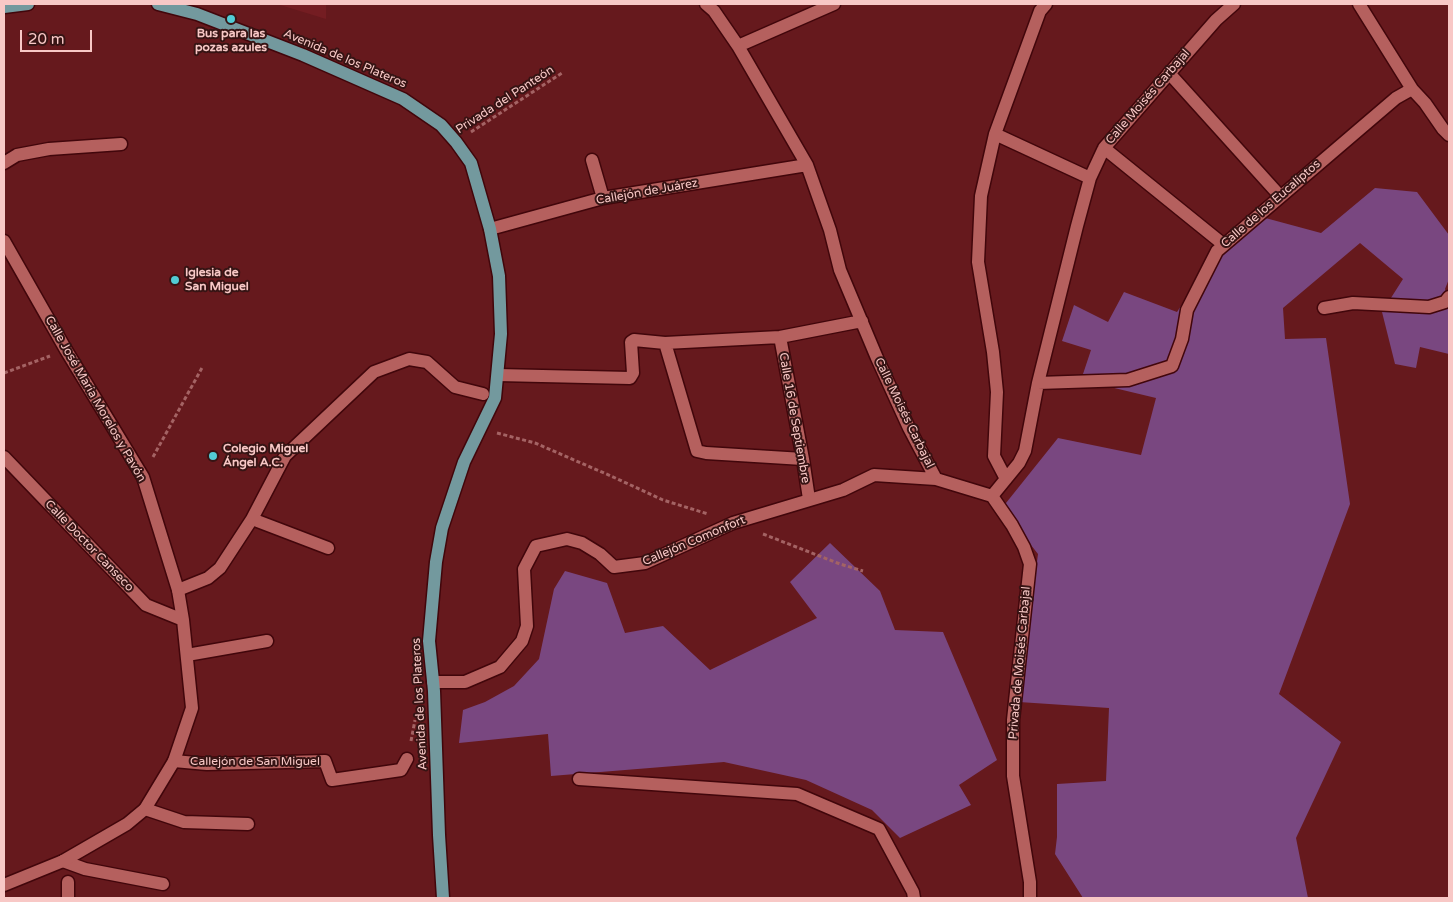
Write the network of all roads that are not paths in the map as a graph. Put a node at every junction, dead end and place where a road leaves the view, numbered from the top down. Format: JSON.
{"nodes":[{"id":1,"x":28,"y":4,"type":"edge"},
{"id":2,"x":158,"y":4,"type":"edge"},
{"id":3,"x":706,"y":4,"type":"edge"},
{"id":4,"x":834,"y":4,"type":"edge"},
{"id":5,"x":1046,"y":4,"type":"edge"},
{"id":6,"x":1234,"y":4,"type":"edge"},
{"id":7,"x":1359,"y":4,"type":"edge"},
{"id":8,"x":4,"y":7,"type":"edge"},
{"id":9,"x":738,"y":46,"type":"junction"},
{"id":10,"x":1169,"y":73,"type":"junction"},
{"id":11,"x":1412,"y":90,"type":"junction"},
{"id":12,"x":995,"y":134,"type":"junction"},
{"id":13,"x":1449,"y":135,"type":"edge"},
{"id":14,"x":121,"y":144,"type":"dead end"},
{"id":15,"x":1104,"y":148,"type":"junction"},
{"id":16,"x":592,"y":160,"type":"dead end"},
{"id":17,"x":4,"y":163,"type":"edge"},
{"id":18,"x":807,"y":165,"type":"junction"},
{"id":19,"x":1090,"y":178,"type":"junction"},
{"id":20,"x":1280,"y":196,"type":"junction"},
{"id":21,"x":603,"y":198,"type":"junction"},
{"id":22,"x":490,"y":229,"type":"junction"},
{"id":23,"x":4,"y":241,"type":"edge"},
{"id":24,"x":1224,"y":245,"type":"junction"},
{"id":25,"x":1449,"y":297,"type":"edge"},
{"id":26,"x":1324,"y":308,"type":"dead end"},
{"id":27,"x":862,"y":321,"type":"junction"},
{"id":28,"x":780,"y":337,"type":"junction"},
{"id":29,"x":665,"y":343,"type":"junction"},
{"id":30,"x":498,"y":375,"type":"junction"},
{"id":31,"x":1038,"y":384,"type":"junction"},
{"id":32,"x":483,"y":394,"type":"dead end"},
{"id":33,"x":4,"y":457,"type":"edge"},
{"id":34,"x":803,"y":460,"type":"junction"},
{"id":35,"x":936,"y":479,"type":"junction"},
{"id":36,"x":1006,"y":479,"type":"junction"},
{"id":37,"x":992,"y":496,"type":"junction"},
{"id":38,"x":808,"y":499,"type":"junction"},
{"id":39,"x":252,"y":518,"type":"junction"},
{"id":40,"x":328,"y":548,"type":"dead end"},
{"id":41,"x":178,"y":590,"type":"junction"},
{"id":42,"x":183,"y":620,"type":"junction"},
{"id":43,"x":267,"y":641,"type":"dead end"},
{"id":44,"x":187,"y":656,"type":"junction"},
{"id":45,"x":433,"y":682,"type":"junction"},
{"id":46,"x":408,"y":760,"type":"road end"},
{"id":47,"x":174,"y":761,"type":"junction"},
{"id":48,"x":579,"y":779,"type":"dead end"},
{"id":49,"x":145,"y":809,"type":"junction"},
{"id":50,"x":248,"y":824,"type":"dead end"},
{"id":51,"x":63,"y":861,"type":"junction"},
{"id":52,"x":68,"y":882,"type":"dead end"},
{"id":53,"x":163,"y":884,"type":"dead end"},
{"id":54,"x":4,"y":885,"type":"edge"},
{"id":55,"x":68,"y":898,"type":"edge"},
{"id":56,"x":443,"y":898,"type":"edge"},
{"id":57,"x":914,"y":898,"type":"edge"},
{"id":58,"x":1030,"y":898,"type":"edge"}],
"edges":[{"from":1,"to":8,"type":"main road"},
{"from":2,"to":22,"type":"main road","name":"Avenida de los Plateros"},
{"from":3,"to":9,"type":"street","name":"Calle Moisés Carbajal"},
{"from":4,"to":9,"type":"street"},
{"from":5,"to":12,"type":"street"},
{"from":6,"to":10,"type":"street","name":"Calle Moisés Carbajal"},
{"from":7,"to":11,"type":"street"},
{"from":9,"to":18,"type":"street","name":"Calle Moisés Carbajal"},
{"from":10,"to":15,"type":"street","name":"Calle Moisés Carbajal"},
{"from":10,"to":20,"type":"street"},
{"from":11,"to":13,"type":"street"},
{"from":11,"to":20,"type":"street","name":"Calle de los Eucaliptos"},
{"from":12,"to":19,"type":"street"},
{"from":12,"to":36,"type":"street"},
{"from":14,"to":17,"type":"street"},
{"from":15,"to":19,"type":"street","name":"Calle Moisés Carbajal"},
{"from":15,"to":24,"type":"street"},
{"from":16,"to":21,"type":"street"},
{"from":18,"to":21,"type":"street","name":"Callejón de Juárez"},
{"from":18,"to":27,"type":"street","name":"Calle Moisés Carbajal"},
{"from":19,"to":31,"type":"street","name":"Calle Moisés Carbajal"},
{"from":20,"to":24,"type":"street","name":"Calle de los Eucaliptos"},
{"from":21,"to":22,"type":"street","name":"Callejón de Juárez"},
{"from":22,"to":30,"type":"main road","name":"Avenida de los Plateros"},
{"from":23,"to":41,"type":"street","name":"Calle José María Morelos y Pavón"},
{"from":24,"to":31,"type":"street","name":"Calle de los Eucaliptos"},
{"from":25,"to":26,"type":"street"},
{"from":27,"to":28,"type":"street"},
{"from":27,"to":35,"type":"street","name":"Calle Moisés Carbajal"},
{"from":28,"to":29,"type":"street"},
{"from":28,"to":34,"type":"street","name":"Calle 16 de Septiembre"},
{"from":29,"to":30,"type":"street"},
{"from":29,"to":34,"type":"street"},
{"from":30,"to":45,"type":"main road","name":"Avenida de los Plateros"},
{"from":31,"to":36,"type":"street","name":"Calle Moisés Carbajal"},
{"from":32,"to":39,"type":"street"},
{"from":33,"to":42,"type":"street","name":"Calle Doctor Canseco"},
{"from":34,"to":38,"type":"street","name":"Calle 16 de Septiembre"},
{"from":35,"to":37,"type":"street","name":"Calle Moisés Carbajal"},
{"from":35,"to":38,"type":"street","name":"Callejón Comonfort"},
{"from":36,"to":37,"type":"street","name":"Calle Moisés Carbajal"},
{"from":37,"to":58,"type":"street","name":"Privada de Moisés Carbajal"},
{"from":38,"to":45,"type":"street","name":"Callejón Comonfort"},
{"from":39,"to":40,"type":"street"},
{"from":39,"to":41,"type":"street"},
{"from":41,"to":42,"type":"street","name":"Calle José María Morelos y Pavón"},
{"from":42,"to":44,"type":"street","name":"Calle José María Morelos y Pavón"},
{"from":43,"to":44,"type":"street"},
{"from":44,"to":47,"type":"street","name":"Calle José María Morelos y Pavón"},
{"from":45,"to":56,"type":"main road","name":"Avenida de los Plateros"},
{"from":46,"to":47,"type":"street","name":"Callejón de San Miguel"},
{"from":47,"to":49,"type":"street","name":"Calle José María Morelos y Pavón"},
{"from":48,"to":57,"type":"street"},
{"from":49,"to":50,"type":"street"},
{"from":49,"to":51,"type":"street","name":"Calle José María Morelos y Pavón"},
{"from":51,"to":53,"type":"street"},
{"from":51,"to":54,"type":"street","name":"Calle José María Morelos y Pavón"},
{"from":52,"to":55,"type":"street"}]}
